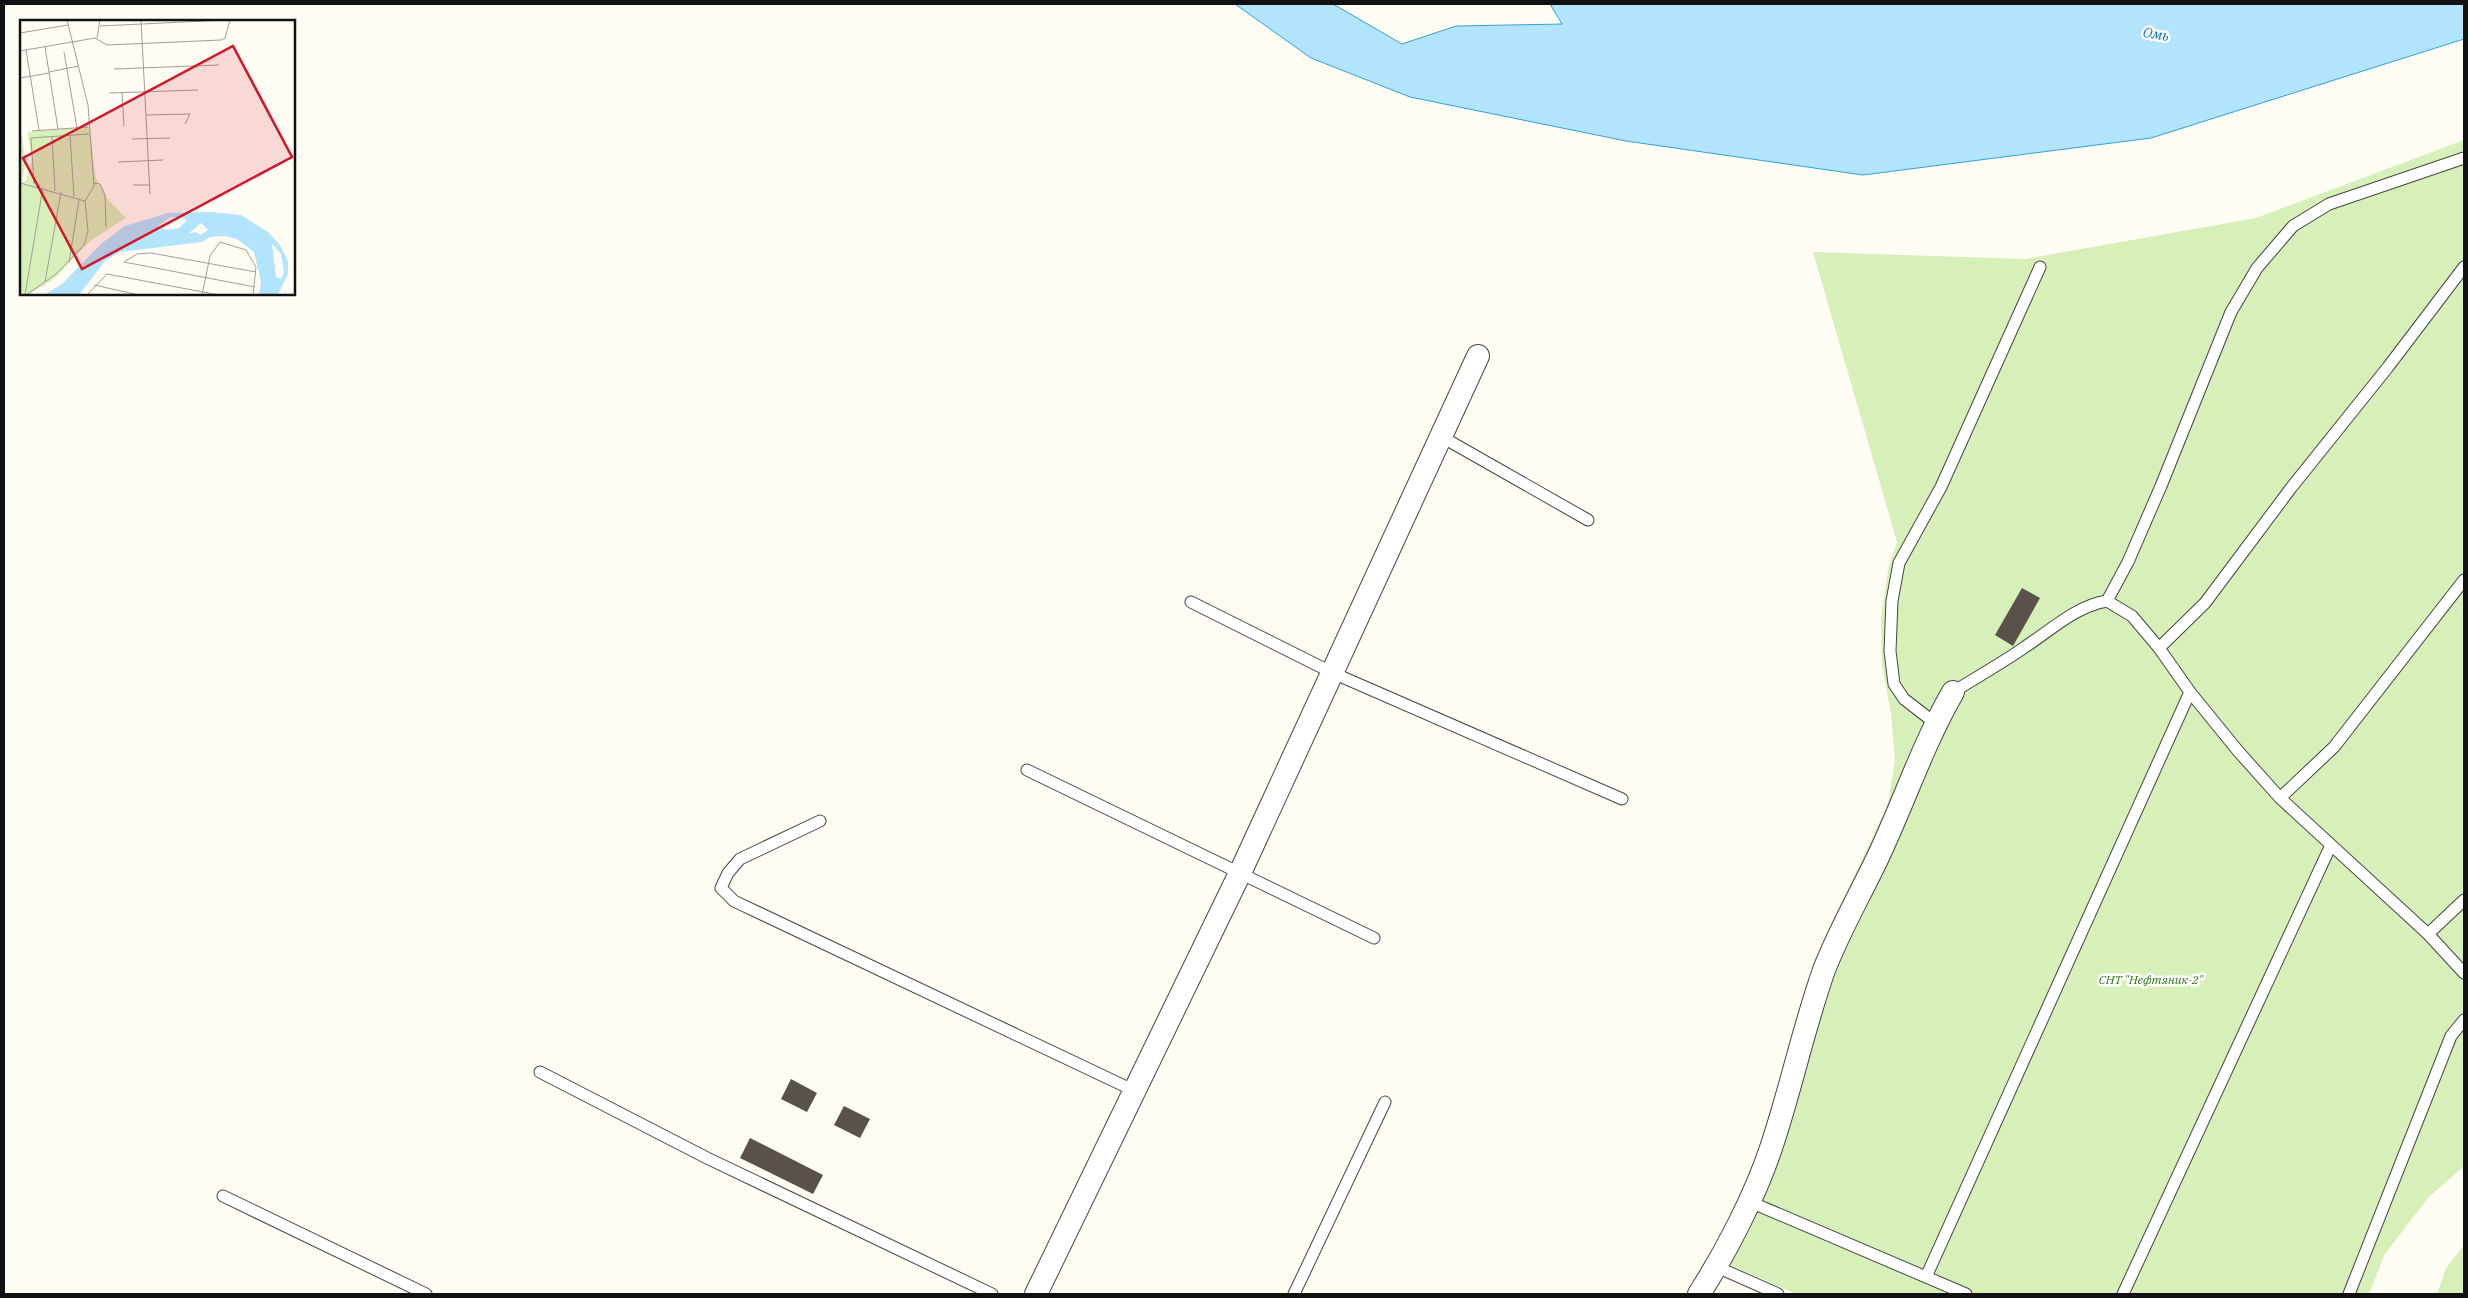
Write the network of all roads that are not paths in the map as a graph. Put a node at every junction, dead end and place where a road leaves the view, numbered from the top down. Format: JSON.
{"nodes":[{"id":1,"x":2464,"y":158,"type":"edge"},
{"id":2,"x":2040,"y":267,"type":"dead end"},
{"id":3,"x":2464,"y":267,"type":"edge"},
{"id":4,"x":1478,"y":356,"type":"dead end"},
{"id":5,"x":1442,"y":437,"type":"junction"},
{"id":6,"x":1588,"y":520,"type":"dead end"},
{"id":7,"x":2464,"y":580,"type":"edge"},
{"id":8,"x":2107,"y":601,"type":"junction"},
{"id":9,"x":1191,"y":602,"type":"dead end"},
{"id":10,"x":2159,"y":648,"type":"junction"},
{"id":11,"x":1333,"y":672,"type":"junction"},
{"id":12,"x":1953,"y":692,"type":"joint"},
{"id":13,"x":2190,"y":692,"type":"junction"},
{"id":14,"x":1935,"y":723,"type":"junction"},
{"id":15,"x":1027,"y":770,"type":"dead end"},
{"id":16,"x":2280,"y":798,"type":"junction"},
{"id":17,"x":1622,"y":799,"type":"dead end"},
{"id":18,"x":820,"y":821,"type":"dead end"},
{"id":19,"x":2331,"y":845,"type":"junction"},
{"id":20,"x":1240,"y":873,"type":"junction"},
{"id":21,"x":2464,"y":900,"type":"edge"},
{"id":22,"x":2428,"y":934,"type":"junction"},
{"id":23,"x":1374,"y":938,"type":"dead end"},
{"id":24,"x":2464,"y":974,"type":"edge"},
{"id":25,"x":2464,"y":1020,"type":"edge"},
{"id":26,"x":540,"y":1072,"type":"dead end"},
{"id":27,"x":1135,"y":1091,"type":"junction"},
{"id":28,"x":1386,"y":1102,"type":"dead end"},
{"id":29,"x":223,"y":1196,"type":"dead end"},
{"id":30,"x":1748,"y":1201,"type":"junction"},
{"id":31,"x":1717,"y":1267,"type":"junction"},
{"id":32,"x":1926,"y":1277,"type":"junction"},
{"id":33,"x":426,"y":1294,"type":"edge"},
{"id":34,"x":992,"y":1294,"type":"edge"},
{"id":35,"x":1036,"y":1294,"type":"edge"},
{"id":36,"x":1294,"y":1294,"type":"edge"},
{"id":37,"x":1699,"y":1294,"type":"edge"},
{"id":38,"x":1778,"y":1294,"type":"edge"},
{"id":39,"x":1966,"y":1294,"type":"edge"},
{"id":40,"x":2123,"y":1294,"type":"edge"},
{"id":41,"x":2349,"y":1294,"type":"edge"}],
"edges":[{"from":1,"to":8,"type":"lane"},
{"from":2,"to":14,"type":"lane"},
{"from":3,"to":10,"type":"lane"},
{"from":4,"to":5,"type":"street"},
{"from":5,"to":6,"type":"lane"},
{"from":5,"to":11,"type":"street"},
{"from":7,"to":16,"type":"lane"},
{"from":8,"to":10,"type":"lane"},
{"from":8,"to":12,"type":"lane"},
{"from":9,"to":11,"type":"lane"},
{"from":10,"to":13,"type":"lane"},
{"from":11,"to":17,"type":"lane"},
{"from":11,"to":20,"type":"street"},
{"from":12,"to":14,"type":"street"},
{"from":13,"to":16,"type":"lane"},
{"from":13,"to":32,"type":"lane"},
{"from":14,"to":30,"type":"street"},
{"from":15,"to":20,"type":"lane"},
{"from":16,"to":19,"type":"lane"},
{"from":18,"to":27,"type":"lane"},
{"from":19,"to":22,"type":"lane"},
{"from":19,"to":40,"type":"lane"},
{"from":20,"to":23,"type":"lane"},
{"from":20,"to":27,"type":"street"},
{"from":21,"to":22,"type":"lane"},
{"from":22,"to":24,"type":"lane"},
{"from":25,"to":41,"type":"lane"},
{"from":26,"to":34,"type":"lane"},
{"from":27,"to":35,"type":"street"},
{"from":28,"to":36,"type":"lane"},
{"from":29,"to":33,"type":"lane"},
{"from":30,"to":31,"type":"street"},
{"from":30,"to":32,"type":"lane"},
{"from":31,"to":37,"type":"street"},
{"from":31,"to":38,"type":"lane"},
{"from":32,"to":39,"type":"lane"}]}
